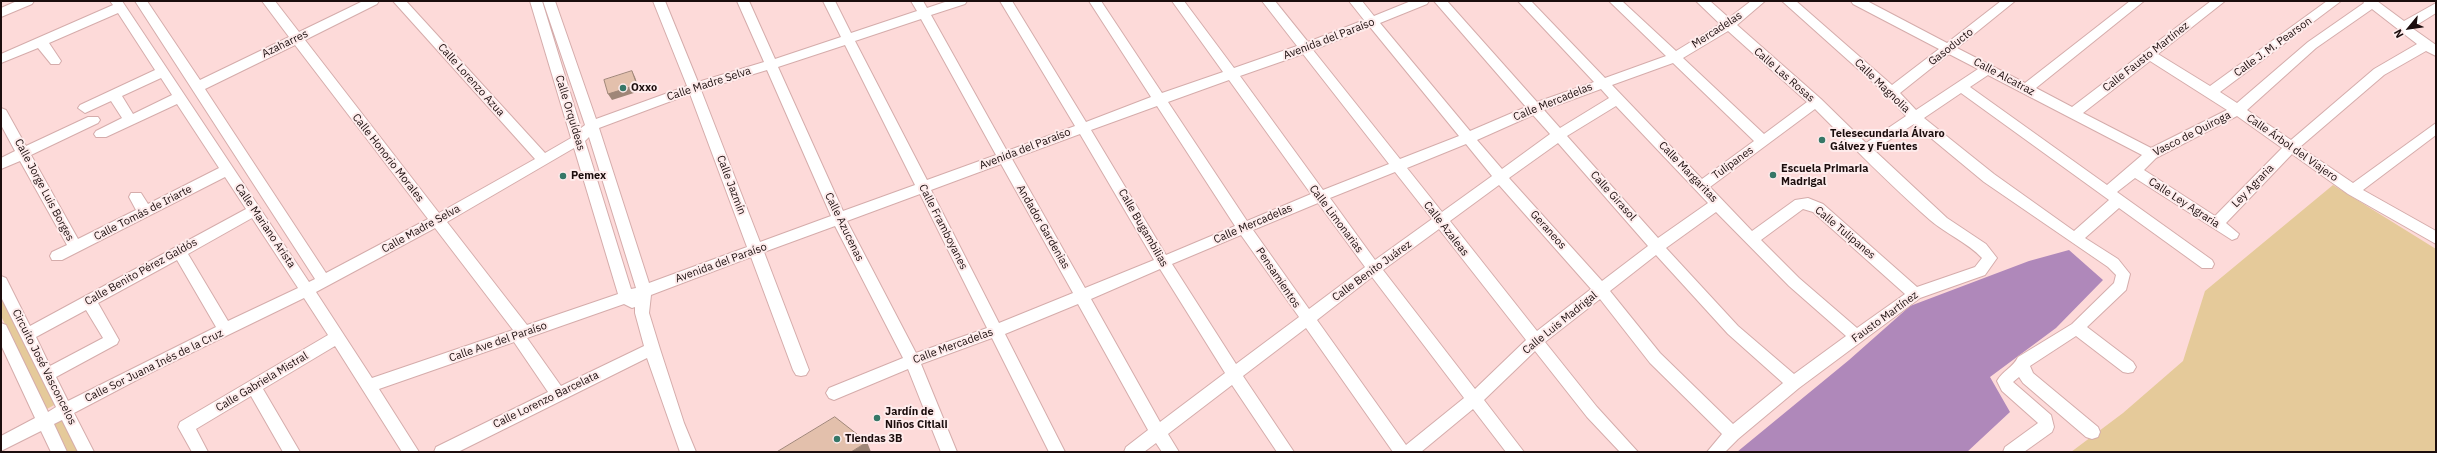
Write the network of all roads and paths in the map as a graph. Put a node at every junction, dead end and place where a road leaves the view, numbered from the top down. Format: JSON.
{"nodes":[{"id":1,"x":9,"y":1,"type":"edge"},
{"id":2,"x":28,"y":1,"type":"edge"},
{"id":3,"x":141,"y":1,"type":"edge"},
{"id":4,"x":268,"y":1,"type":"edge"},
{"id":5,"x":373,"y":1,"type":"edge"},
{"id":6,"x":398,"y":1,"type":"edge"},
{"id":7,"x":536,"y":1,"type":"edge"},
{"id":8,"x":549,"y":1,"type":"edge"},
{"id":9,"x":658,"y":1,"type":"edge"},
{"id":10,"x":743,"y":1,"type":"edge"},
{"id":11,"x":829,"y":1,"type":"edge"},
{"id":12,"x":961,"y":1,"type":"edge"},
{"id":13,"x":1006,"y":1,"type":"edge"},
{"id":14,"x":1095,"y":1,"type":"edge"},
{"id":15,"x":1178,"y":1,"type":"edge"},
{"id":16,"x":1268,"y":1,"type":"edge"},
{"id":17,"x":1355,"y":1,"type":"edge"},
{"id":18,"x":1423,"y":1,"type":"edge"},
{"id":19,"x":1440,"y":1,"type":"edge"},
{"id":20,"x":1524,"y":1,"type":"edge"},
{"id":21,"x":1615,"y":1,"type":"edge"},
{"id":22,"x":1702,"y":1,"type":"edge"},
{"id":23,"x":1759,"y":1,"type":"edge"},
{"id":24,"x":1788,"y":1,"type":"edge"},
{"id":25,"x":1857,"y":1,"type":"edge"},
{"id":26,"x":1882,"y":1,"type":"edge"},
{"id":27,"x":2009,"y":1,"type":"edge"},
{"id":28,"x":2138,"y":1,"type":"edge"},
{"id":29,"x":2219,"y":1,"type":"edge"},
{"id":30,"x":2335,"y":1,"type":"edge"},
{"id":31,"x":2371,"y":2,"type":"edge"},
{"id":32,"x":118,"y":4,"type":"edge"},
{"id":33,"x":1,"y":5,"type":"edge"},
{"id":34,"x":921,"y":7,"type":"edge"},
{"id":35,"x":2436,"y":7,"type":"edge"},
{"id":36,"x":1871,"y":8,"type":"junction"},
{"id":37,"x":1,"y":13,"type":"edge"},
{"id":38,"x":1372,"y":22,"type":"junction"},
{"id":39,"x":1728,"y":25,"type":"junction"},
{"id":40,"x":2404,"y":27,"type":"junction"},
{"id":41,"x":848,"y":38,"type":"junction"},
{"id":42,"x":297,"y":39,"type":"junction"},
{"id":43,"x":41,"y":42,"type":"junction"},
{"id":44,"x":1306,"y":48,"type":"junction"},
{"id":45,"x":2431,"y":48,"type":"edge"},
{"id":46,"x":1950,"y":49,"type":"junction"},
{"id":47,"x":2149,"y":54,"type":"junction"},
{"id":48,"x":1674,"y":58,"type":"junction"},
{"id":49,"x":1,"y":59,"type":"edge"},
{"id":50,"x":55,"y":61,"type":"dead end"},
{"id":51,"x":770,"y":65,"type":"junction"},
{"id":52,"x":1988,"y":69,"type":"junction"},
{"id":53,"x":163,"y":72,"type":"junction"},
{"id":54,"x":1232,"y":75,"type":"junction"},
{"id":55,"x":1602,"y":82,"type":"junction"},
{"id":56,"x":1960,"y":86,"type":"junction"},
{"id":57,"x":197,"y":87,"type":"junction"},
{"id":58,"x":580,"y":88,"type":"junction"},
{"id":59,"x":694,"y":88,"type":"junction"},
{"id":60,"x":2026,"y":89,"type":"junction"},
{"id":61,"x":1892,"y":92,"type":"junction"},
{"id":62,"x":565,"y":93,"type":"junction"},
{"id":63,"x":2210,"y":93,"type":"junction"},
{"id":64,"x":114,"y":95,"type":"junction"},
{"id":65,"x":180,"y":97,"type":"junction"},
{"id":66,"x":1618,"y":98,"type":"junction"},
{"id":67,"x":1158,"y":100,"type":"junction"},
{"id":68,"x":1816,"y":102,"type":"junction"},
{"id":69,"x":86,"y":108,"type":"dead end"},
{"id":70,"x":1535,"y":108,"type":"junction"},
{"id":71,"x":2238,"y":110,"type":"junction"},
{"id":72,"x":1,"y":113,"type":"edge"},
{"id":73,"x":2073,"y":114,"type":"junction"},
{"id":74,"x":1915,"y":118,"type":"junction"},
{"id":75,"x":93,"y":120,"type":"dead end"},
{"id":76,"x":130,"y":120,"type":"junction"},
{"id":77,"x":592,"y":126,"type":"junction"},
{"id":78,"x":1084,"y":127,"type":"junction"},
{"id":79,"x":2436,"y":128,"type":"edge"},
{"id":80,"x":101,"y":134,"type":"dead end"},
{"id":81,"x":1559,"y":135,"type":"junction"},
{"id":82,"x":1468,"y":138,"type":"junction"},
{"id":83,"x":578,"y":140,"type":"junction"},
{"id":84,"x":1764,"y":140,"type":"junction"},
{"id":85,"x":2290,"y":148,"type":"junction"},
{"id":86,"x":1866,"y":149,"type":"junction"},
{"id":87,"x":24,"y":153,"type":"junction"},
{"id":88,"x":2151,"y":154,"type":"junction"},
{"id":89,"x":1003,"y":157,"type":"junction"},
{"id":90,"x":543,"y":159,"type":"junction"},
{"id":91,"x":1,"y":164,"type":"edge"},
{"id":92,"x":1397,"y":166,"type":"junction"},
{"id":93,"x":228,"y":170,"type":"junction"},
{"id":94,"x":2135,"y":171,"type":"junction"},
{"id":95,"x":1501,"y":178,"type":"junction"},
{"id":96,"x":1702,"y":186,"type":"junction"},
{"id":97,"x":923,"y":188,"type":"junction"},
{"id":98,"x":2353,"y":190,"type":"junction"},
{"id":99,"x":2113,"y":196,"type":"junction"},
{"id":100,"x":136,"y":197,"type":"dead end"},
{"id":101,"x":1319,"y":197,"type":"junction"},
{"id":102,"x":1718,"y":203,"type":"junction"},
{"id":103,"x":255,"y":210,"type":"junction"},
{"id":104,"x":145,"y":212,"type":"junction"},
{"id":105,"x":839,"y":219,"type":"junction"},
{"id":106,"x":437,"y":221,"type":"junction"},
{"id":107,"x":1440,"y":222,"type":"junction"},
{"id":108,"x":2216,"y":224,"type":"junction"},
{"id":109,"x":1244,"y":228,"type":"junction"},
{"id":110,"x":2232,"y":234,"type":"dead end"},
{"id":111,"x":2436,"y":238,"type":"edge"},
{"id":112,"x":1751,"y":239,"type":"junction"},
{"id":113,"x":2075,"y":239,"type":"junction"},
{"id":114,"x":1658,"y":246,"type":"junction"},
{"id":115,"x":75,"y":247,"type":"junction"},
{"id":116,"x":755,"y":250,"type":"junction"},
{"id":117,"x":179,"y":251,"type":"junction"},
{"id":118,"x":57,"y":256,"type":"dead end"},
{"id":119,"x":1163,"y":262,"type":"junction"},
{"id":120,"x":2207,"y":264,"type":"dead end"},
{"id":121,"x":1373,"y":269,"type":"junction"},
{"id":122,"x":324,"y":281,"type":"junction"},
{"id":123,"x":1,"y":282,"type":"edge"},
{"id":124,"x":307,"y":290,"type":"junction"},
{"id":125,"x":1601,"y":290,"type":"junction"},
{"id":126,"x":644,"y":291,"type":"junction"},
{"id":127,"x":1915,"y":294,"type":"junction"},
{"id":128,"x":626,"y":296,"type":"junction"},
{"id":129,"x":1082,"y":296,"type":"junction"},
{"id":130,"x":89,"y":301,"type":"junction"},
{"id":131,"x":642,"y":313,"type":"junction"},
{"id":132,"x":1306,"y":319,"type":"junction"},
{"id":133,"x":2077,"y":328,"type":"junction"},
{"id":134,"x":1,"y":329,"type":"edge"},
{"id":135,"x":225,"y":330,"type":"junction"},
{"id":136,"x":995,"y":331,"type":"junction"},
{"id":137,"x":27,"y":334,"type":"junction"},
{"id":138,"x":521,"y":334,"type":"junction"},
{"id":139,"x":338,"y":337,"type":"junction"},
{"id":140,"x":1857,"y":337,"type":"junction"},
{"id":141,"x":1535,"y":341,"type":"junction"},
{"id":142,"x":652,"y":349,"type":"junction"},
{"id":143,"x":912,"y":361,"type":"junction"},
{"id":144,"x":2128,"y":367,"type":"dead end"},
{"id":145,"x":2022,"y":368,"type":"junction"},
{"id":146,"x":801,"y":370,"type":"dead end"},
{"id":147,"x":48,"y":375,"type":"junction"},
{"id":148,"x":1232,"y":375,"type":"junction"},
{"id":149,"x":1794,"y":383,"type":"junction"},
{"id":150,"x":252,"y":386,"type":"junction"},
{"id":151,"x":369,"y":386,"type":"junction"},
{"id":152,"x":834,"y":393,"type":"dead end"},
{"id":153,"x":558,"y":394,"type":"junction"},
{"id":154,"x":1473,"y":400,"type":"junction"},
{"id":155,"x":65,"y":410,"type":"junction"},
{"id":156,"x":44,"y":420,"type":"junction"},
{"id":157,"x":2092,"y":432,"type":"dead end"},
{"id":158,"x":1158,"y":433,"type":"junction"},
{"id":159,"x":1732,"y":434,"type":"junction"},
{"id":160,"x":1,"y":444,"type":"edge"},
{"id":161,"x":59,"y":452,"type":"edge"},
{"id":162,"x":86,"y":452,"type":"edge"},
{"id":163,"x":200,"y":452,"type":"edge"},
{"id":164,"x":292,"y":452,"type":"edge"},
{"id":165,"x":411,"y":452,"type":"edge"},
{"id":166,"x":442,"y":452,"type":"edge"},
{"id":167,"x":688,"y":452,"type":"edge"},
{"id":168,"x":949,"y":452,"type":"edge"},
{"id":169,"x":1057,"y":452,"type":"edge"},
{"id":170,"x":1132,"y":452,"type":"edge"},
{"id":171,"x":1171,"y":452,"type":"edge"},
{"id":172,"x":1286,"y":452,"type":"edge"},
{"id":173,"x":1402,"y":452,"type":"edge"},
{"id":174,"x":1409,"y":452,"type":"edge"},
{"id":175,"x":1516,"y":452,"type":"edge"},
{"id":176,"x":1630,"y":452,"type":"edge"},
{"id":177,"x":1715,"y":452,"type":"edge"},
{"id":178,"x":2011,"y":452,"type":"edge"}],
"edges":[{"from":1,"to":33,"type":"street"},
{"from":2,"to":37,"type":"street"},
{"from":3,"to":57,"type":"street","name":"Calle Mariano Arista"},
{"from":4,"to":42,"type":"street","name":"Calle Honorio Morales"},
{"from":5,"to":42,"type":"street","name":"Azaharres"},
{"from":6,"to":90,"type":"street","name":"Calle Lorenzo Azua"},
{"from":7,"to":62,"type":"street","name":"Calle Orquídeas"},
{"from":8,"to":58,"type":"street","name":"Calle Orquídeas"},
{"from":9,"to":59,"type":"street","name":"Calle Jazmín"},
{"from":10,"to":51,"type":"street","name":"Calle Azucenas"},
{"from":11,"to":41,"type":"street","name":"Calle Framboyanes"},
{"from":12,"to":34,"type":"street","name":"Calle Madre Selva"},
{"from":13,"to":78,"type":"street","name":"Calle Bugambilias"},
{"from":14,"to":67,"type":"street","name":"Pensamientos"},
{"from":15,"to":54,"type":"street","name":"Calle Limonarias"},
{"from":16,"to":44,"type":"street","name":"Calle Azaleas"},
{"from":17,"to":38,"type":"street","name":"Geraneos"},
{"from":18,"to":38,"type":"street","name":"Avenida del Paraíso"},
{"from":19,"to":70,"type":"street","name":"Calle Girasol"},
{"from":20,"to":55,"type":"street","name":"Calle Margaritas"},
{"from":21,"to":48,"type":"street"},
{"from":22,"to":39,"type":"street","name":"Calle Las Rosas"},
{"from":23,"to":39,"type":"street","name":"Mercadelas"},
{"from":24,"to":61,"type":"street","name":"Calle Magnolia"},
{"from":25,"to":36,"type":"street","name":"Calle Alcatraz"},
{"from":26,"to":36,"type":"street"},
{"from":27,"to":46,"type":"street","name":"Gasoducto"},
{"from":28,"to":60,"type":"street"},
{"from":29,"to":47,"type":"street","name":"Calle Fausto Martínez"},
{"from":30,"to":63,"type":"street","name":"Calle J. M. Pearson"},
{"from":31,"to":40,"type":"street"},
{"from":31,"to":71,"type":"street","name":"Vasco de Quiroga"},
{"from":32,"to":43,"type":"street"},
{"from":32,"to":53,"type":"street","name":"Calle Mariano Arista"},
{"from":34,"to":41,"type":"street","name":"Calle Madre Selva"},
{"from":34,"to":89,"type":"street","name":"Andador Gardenias"},
{"from":35,"to":40,"type":"street"},
{"from":36,"to":46,"type":"street","name":"Calle Alcatraz"},
{"from":38,"to":44,"type":"street","name":"Avenida del Paraíso"},
{"from":38,"to":82,"type":"street","name":"Geraneos"},
{"from":39,"to":48,"type":"street","name":"Mercadelas"},
{"from":39,"to":68,"type":"street","name":"Calle Las Rosas"},
{"from":40,"to":45,"type":"street"},
{"from":41,"to":51,"type":"street","name":"Calle Madre Selva"},
{"from":41,"to":97,"type":"street","name":"Calle Framboyanes"},
{"from":42,"to":57,"type":"street","name":"Azaharres"},
{"from":42,"to":106,"type":"street","name":"Calle Honorio Morales"},
{"from":43,"to":49,"type":"street"},
{"from":43,"to":50,"type":"street"},
{"from":44,"to":54,"type":"street","name":"Avenida del Paraíso"},
{"from":44,"to":92,"type":"street","name":"Calle Azaleas"},
{"from":45,"to":85,"type":"street","name":"Ley Agraria"},
{"from":46,"to":52,"type":"street","name":"Calle Alcatraz"},
{"from":46,"to":61,"type":"street","name":"Gasoducto"},
{"from":47,"to":63,"type":"street","name":"Calle Árbol del Viajero"},
{"from":47,"to":73,"type":"street","name":"Calle Fausto Martínez"},
{"from":48,"to":55,"type":"street","name":"Calle Mercadelas"},
{"from":48,"to":84,"type":"street"},
{"from":51,"to":59,"type":"street","name":"Calle Madre Selva"},
{"from":51,"to":105,"type":"street","name":"Calle Azucenas"},
{"from":52,"to":56,"type":"street"},
{"from":52,"to":60,"type":"street","name":"Calle Alcatraz"},
{"from":53,"to":64,"type":"street"},
{"from":53,"to":65,"type":"street","name":"Calle Mariano Arista"},
{"from":54,"to":67,"type":"street","name":"Avenida del Paraíso"},
{"from":54,"to":101,"type":"street","name":"Calle Limonarias"},
{"from":55,"to":66,"type":"street","name":"Calle Margaritas"},
{"from":55,"to":70,"type":"street","name":"Calle Mercadelas"},
{"from":56,"to":74,"type":"street"},
{"from":56,"to":99,"type":"street"},
{"from":57,"to":122,"type":"street","name":"Calle Mariano Arista"},
{"from":58,"to":62,"type":"street"},
{"from":58,"to":77,"type":"street","name":"Calle Orquídeas"},
{"from":59,"to":77,"type":"street","name":"Calle Madre Selva"},
{"from":59,"to":116,"type":"street","name":"Calle Jazmín"},
{"from":60,"to":73,"type":"street","name":"Calle Alcatraz"},
{"from":61,"to":74,"type":"street","name":"Calle Magnolia"},
{"from":62,"to":83,"type":"street","name":"Calle Orquídeas"},
{"from":63,"to":71,"type":"street","name":"Calle Árbol del Viajero"},
{"from":64,"to":69,"type":"street"},
{"from":64,"to":76,"type":"street"},
{"from":65,"to":76,"type":"street"},
{"from":65,"to":93,"type":"street","name":"Calle Mariano Arista"},
{"from":66,"to":81,"type":"street","name":"Calle Benito Juárez"},
{"from":66,"to":96,"type":"street","name":"Calle Margaritas"},
{"from":67,"to":78,"type":"street","name":"Avenida del Paraíso"},
{"from":67,"to":109,"type":"street","name":"Pensamientos"},
{"from":68,"to":84,"type":"street"},
{"from":68,"to":86,"type":"street","name":"Calle Las Rosas"},
{"from":70,"to":81,"type":"street","name":"Calle Girasol"},
{"from":70,"to":82,"type":"street","name":"Calle Mercadelas"},
{"from":71,"to":85,"type":"street","name":"Calle Árbol del Viajero"},
{"from":71,"to":88,"type":"street","name":"Vasco de Quiroga"},
{"from":72,"to":87,"type":"street","name":"Calle Jorge Luis Borges"},
{"from":73,"to":88,"type":"street","name":"Calle Alcatraz"},
{"from":74,"to":86,"type":"street"},
{"from":74,"to":113,"type":"street","name":"Calle Magnolia"},
{"from":75,"to":87,"type":"street"},
{"from":76,"to":80,"type":"street"},
{"from":77,"to":83,"type":"street","name":"Calle Madre Selva"},
{"from":77,"to":126,"type":"street","name":"Calle Orquídeas"},
{"from":78,"to":89,"type":"street","name":"Avenida del Paraíso"},
{"from":78,"to":119,"type":"street","name":"Calle Bugambilias"},
{"from":79,"to":98,"type":"street"},
{"from":81,"to":95,"type":"street","name":"Calle Benito Juárez"},
{"from":81,"to":114,"type":"street","name":"Calle Girasol"},
{"from":82,"to":92,"type":"street","name":"Calle Mercadelas"},
{"from":82,"to":95,"type":"street","name":"Geraneos"},
{"from":83,"to":90,"type":"street","name":"Calle Madre Selva"},
{"from":83,"to":128,"type":"street","name":"Calle Orquídeas"},
{"from":84,"to":96,"type":"street","name":"Tulipanes"},
{"from":85,"to":98,"type":"street","name":"Calle Árbol del Viajero"},
{"from":85,"to":108,"type":"street","name":"Ley Agraria"},
{"from":86,"to":127,"type":"street","name":"Fausto Martínez"},
{"from":87,"to":91,"type":"street"},
{"from":87,"to":115,"type":"street","name":"Calle Jorge Luis Borges"},
{"from":88,"to":94,"type":"street","name":"Vasco de Quiroga"},
{"from":89,"to":97,"type":"street","name":"Avenida del Paraíso"},
{"from":89,"to":129,"type":"street","name":"Andador Gardenias"},
{"from":90,"to":106,"type":"street","name":"Calle Madre Selva"},
{"from":92,"to":101,"type":"street","name":"Calle Mercadelas"},
{"from":92,"to":107,"type":"street","name":"Calle Azaleas"},
{"from":93,"to":103,"type":"street","name":"Calle Mariano Arista"},
{"from":93,"to":104,"type":"street","name":"Calle Tomás de Iriarte"},
{"from":94,"to":99,"type":"street","name":"Vasco de Quiroga"},
{"from":94,"to":108,"type":"street","name":"Calle Ley Agraria"},
{"from":95,"to":107,"type":"street","name":"Calle Benito Juárez"},
{"from":95,"to":125,"type":"street","name":"Geraneos"},
{"from":96,"to":102,"type":"street","name":"Calle Margaritas"},
{"from":97,"to":105,"type":"street","name":"Avenida del Paraíso"},
{"from":97,"to":136,"type":"street","name":"Calle Framboyanes"},
{"from":98,"to":111,"type":"street","name":"Calle Árbol del Viajero"},
{"from":99,"to":113,"type":"street","name":"Vasco de Quiroga"},
{"from":99,"to":120,"type":"street"},
{"from":100,"to":104,"type":"street"},
{"from":101,"to":109,"type":"street","name":"Calle Mercadelas"},
{"from":101,"to":121,"type":"street","name":"Calle Limonarias"},
{"from":102,"to":112,"type":"street","name":"Calle Margaritas"},
{"from":102,"to":114,"type":"street","name":"Calle Luis Madrigal"},
{"from":103,"to":117,"type":"street","name":"Calle Benito Pérez Galdós"},
{"from":103,"to":124,"type":"street","name":"Calle Mariano Arista"},
{"from":104,"to":115,"type":"street","name":"Calle Tomás de Iriarte"},
{"from":105,"to":116,"type":"street","name":"Avenida del Paraíso"},
{"from":105,"to":143,"type":"street","name":"Calle Azucenas"},
{"from":106,"to":122,"type":"street","name":"Calle Madre Selva"},
{"from":106,"to":138,"type":"street","name":"Calle Honorio Morales"},
{"from":107,"to":121,"type":"street","name":"Calle Benito Juárez"},
{"from":107,"to":141,"type":"street","name":"Calle Azaleas"},
{"from":108,"to":110,"type":"street","name":"Calle Ley Agraria"},
{"from":109,"to":119,"type":"street","name":"Calle Mercadelas"},
{"from":109,"to":132,"type":"street","name":"Pensamientos"},
{"from":112,"to":127,"type":"street","name":"Calle Tulipanes"},
{"from":112,"to":140,"type":"street","name":"Calle Margaritas"},
{"from":113,"to":133,"type":"street","name":"Calle Magnolia"},
{"from":114,"to":125,"type":"street","name":"Calle Luis Madrigal"},
{"from":114,"to":149,"type":"street","name":"Calle Girasol"},
{"from":115,"to":118,"type":"street","name":"Calle Tomás de Iriarte"},
{"from":116,"to":126,"type":"street","name":"Avenida del Paraíso"},
{"from":116,"to":146,"type":"street","name":"Calle Jazmín"},
{"from":117,"to":130,"type":"street","name":"Calle Benito Pérez Galdós"},
{"from":117,"to":135,"type":"street"},
{"from":119,"to":129,"type":"street","name":"Calle Mercadelas"},
{"from":119,"to":148,"type":"street","name":"Calle Bugambilias"},
{"from":121,"to":132,"type":"street","name":"Calle Benito Juárez"},
{"from":121,"to":154,"type":"street","name":"Calle Limonarias"},
{"from":122,"to":124,"type":"street","name":"Calle Madre Selva"},
{"from":123,"to":137,"type":"street","name":"Circuito José Vasconcelos"},
{"from":124,"to":135,"type":"street","name":"Calle Sor Juana Inés de la Cruz"},
{"from":124,"to":139,"type":"street","name":"Calle Mariano Arista"},
{"from":125,"to":141,"type":"street","name":"Calle Luis Madrigal"},
{"from":125,"to":159,"type":"street","name":"Geraneos"},
{"from":126,"to":128,"type":"street","name":"Avenida del Paraíso"},
{"from":126,"to":131,"type":"street","name":"Calle Orquídeas"},
{"from":127,"to":140,"type":"street","name":"Fausto Martínez"},
{"from":128,"to":131,"type":"street","name":"Calle Orquídeas"},
{"from":128,"to":138,"type":"street","name":"Calle Ave del Paraíso"},
{"from":129,"to":136,"type":"street","name":"Calle Mercadelas"},
{"from":129,"to":158,"type":"street","name":"Andador Gardenias"},
{"from":130,"to":137,"type":"street","name":"Calle Benito Pérez Galdós"},
{"from":130,"to":147,"type":"street"},
{"from":131,"to":142,"type":"street","name":"Calle Orquídeas"},
{"from":132,"to":148,"type":"street","name":"Calle Benito Juárez"},
{"from":132,"to":173,"type":"street","name":"Pensamientos"},
{"from":133,"to":144,"type":"street"},
{"from":133,"to":145,"type":"street"},
{"from":134,"to":156,"type":"street","name":"Circuito José Vasconcelos"},
{"from":135,"to":155,"type":"street","name":"Calle Sor Juana Inés de la Cruz"},
{"from":136,"to":143,"type":"street","name":"Calle Mercadelas"},
{"from":136,"to":169,"type":"street","name":"Calle Framboyanes"},
{"from":137,"to":147,"type":"street","name":"Circuito José Vasconcelos"},
{"from":138,"to":151,"type":"street","name":"Calle Ave del Paraíso"},
{"from":138,"to":153,"type":"street","name":"Calle Honorio Morales"},
{"from":139,"to":150,"type":"street","name":"Calle Gabriela Mistral"},
{"from":139,"to":151,"type":"street","name":"Calle Mariano Arista"},
{"from":140,"to":149,"type":"street","name":"Fausto Martínez"},
{"from":141,"to":154,"type":"street","name":"Calle Luis Madrigal"},
{"from":141,"to":176,"type":"street","name":"Calle Azaleas"},
{"from":142,"to":153,"type":"street","name":"Calle Lorenzo Barcelata"},
{"from":142,"to":167,"type":"street","name":"Calle Orquídeas"},
{"from":143,"to":152,"type":"street","name":"Calle Mercadelas"},
{"from":143,"to":168,"type":"street","name":"Calle Azucenas"},
{"from":145,"to":157,"type":"street"},
{"from":145,"to":178,"type":"street"},
{"from":147,"to":155,"type":"street","name":"Circuito José Vasconcelos"},
{"from":148,"to":158,"type":"street","name":"Calle Benito Juárez"},
{"from":148,"to":172,"type":"street","name":"Calle Bugambilias"},
{"from":149,"to":159,"type":"street","name":"Fausto Martínez"},
{"from":150,"to":163,"type":"street","name":"Calle Gabriela Mistral"},
{"from":150,"to":164,"type":"street"},
{"from":151,"to":165,"type":"street","name":"Calle Mariano Arista"},
{"from":153,"to":166,"type":"street","name":"Calle Lorenzo Barcelata"},
{"from":154,"to":174,"type":"street","name":"Calle Luis Madrigal"},
{"from":154,"to":175,"type":"street","name":"Calle Limonarias"},
{"from":155,"to":156,"type":"street","name":"Calle Sor Juana Inés de la Cruz"},
{"from":155,"to":162,"type":"street","name":"Circuito José Vasconcelos"},
{"from":156,"to":160,"type":"street","name":"Calle Sor Juana Inés de la Cruz"},
{"from":156,"to":161,"type":"street","name":"Circuito José Vasconcelos"},
{"from":158,"to":170,"type":"street","name":"Calle Benito Juárez"},
{"from":158,"to":171,"type":"street","name":"Andador Gardenias"},
{"from":159,"to":177,"type":"street"}]}
